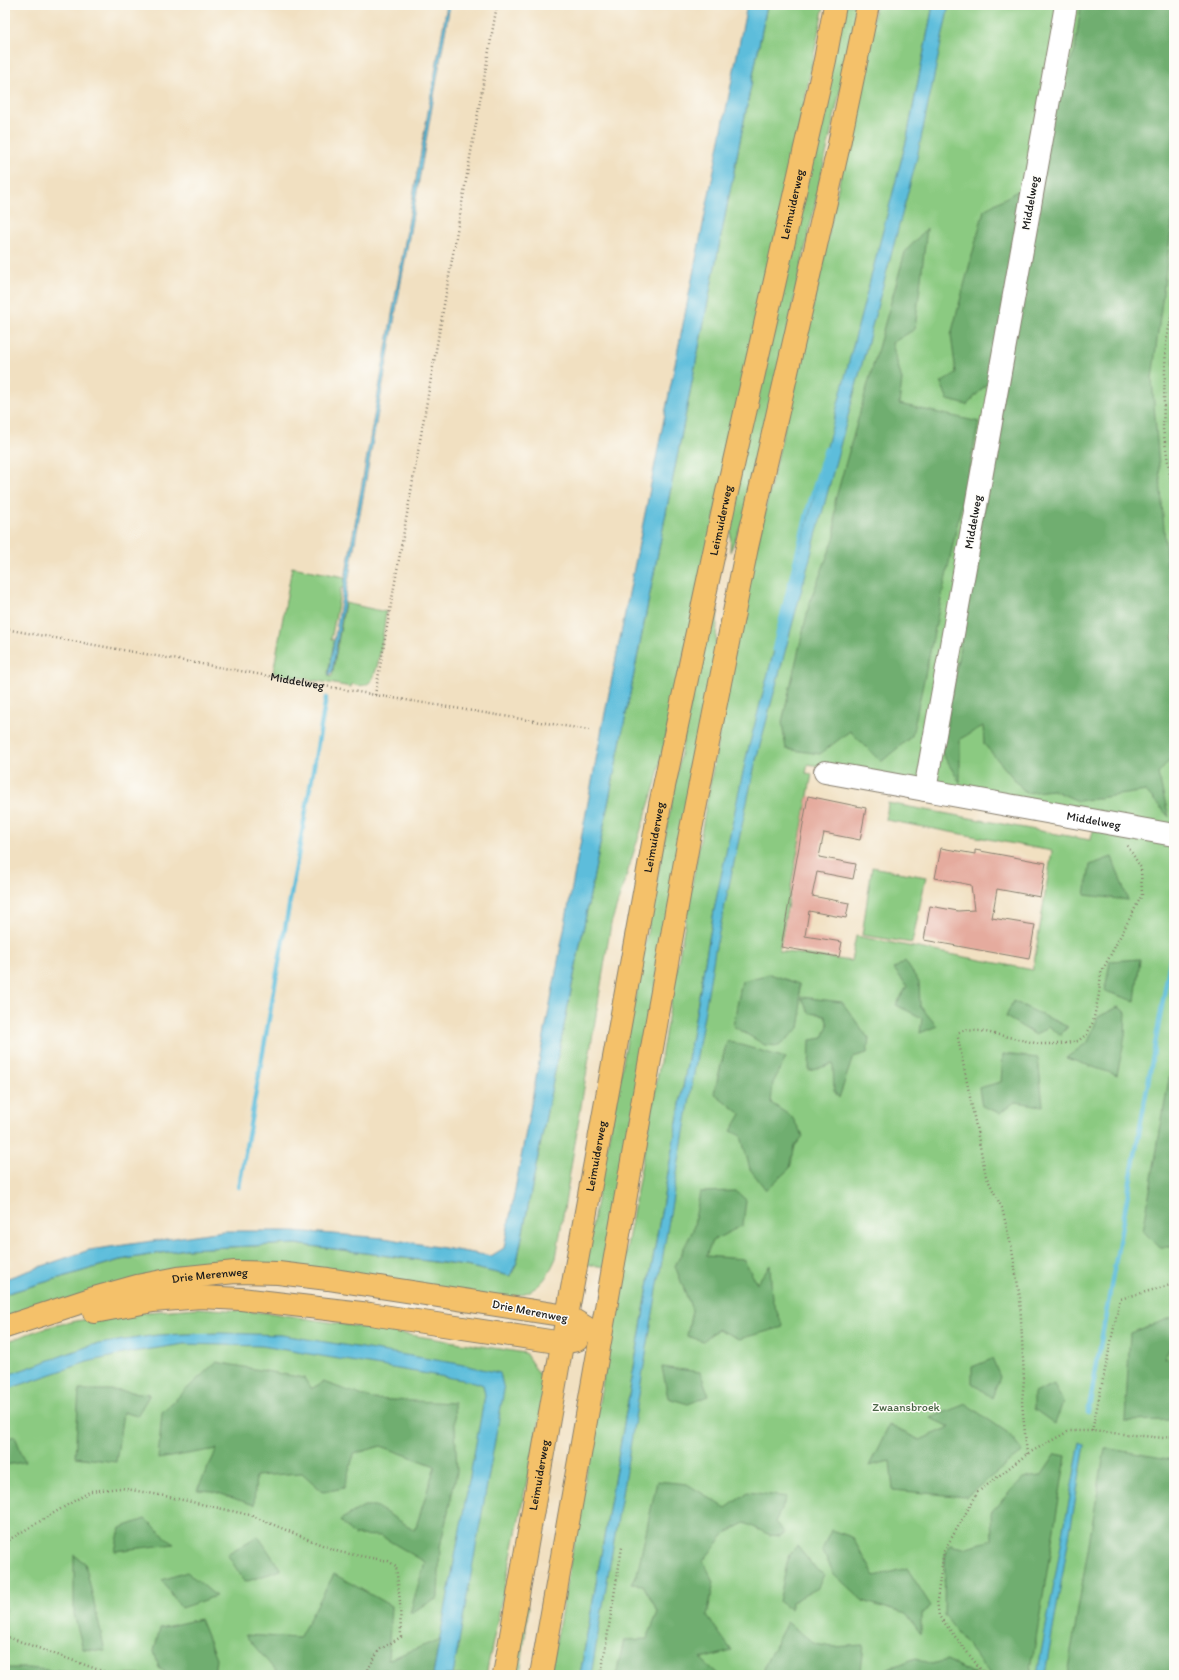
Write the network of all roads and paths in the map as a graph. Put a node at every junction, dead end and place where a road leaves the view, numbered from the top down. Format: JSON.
{"nodes":[{"id":1,"x":497,"y":5,"type":"edge"},
{"id":2,"x":835,"y":5,"type":"edge"},
{"id":3,"x":868,"y":5,"type":"edge"},
{"id":4,"x":1066,"y":5,"type":"edge"},
{"id":5,"x":1174,"y":302,"type":"edge"},
{"id":6,"x":1174,"y":501,"type":"edge"},
{"id":7,"x":5,"y":629,"type":"edge"},
{"id":8,"x":375,"y":695,"type":"junction"},
{"id":9,"x":590,"y":730,"type":"dead end"},
{"id":10,"x":825,"y":772,"type":"dead end"},
{"id":11,"x":925,"y":790,"type":"junction"},
{"id":12,"x":1115,"y":824,"type":"junction"},
{"id":13,"x":1174,"y":835,"type":"edge"},
{"id":14,"x":1174,"y":1284,"type":"edge"},
{"id":15,"x":567,"y":1316,"type":"junction"},
{"id":16,"x":5,"y":1328,"type":"edge"},
{"id":17,"x":600,"y":1336,"type":"junction"},
{"id":18,"x":5,"y":1338,"type":"edge"},
{"id":19,"x":563,"y":1343,"type":"junction"},
{"id":20,"x":1092,"y":1431,"type":"junction"},
{"id":21,"x":1174,"y":1436,"type":"edge"},
{"id":22,"x":1027,"y":1454,"type":"junction"},
{"id":23,"x":5,"y":1542,"type":"edge"},
{"id":24,"x":622,"y":1547,"type":"dead end"},
{"id":25,"x":5,"y":1636,"type":"edge"},
{"id":26,"x":368,"y":1669,"type":"junction"},
{"id":27,"x":113,"y":1675,"type":"edge"},
{"id":28,"x":365,"y":1675,"type":"edge"},
{"id":29,"x":373,"y":1675,"type":"edge"},
{"id":30,"x":504,"y":1675,"type":"edge"},
{"id":31,"x":541,"y":1675,"type":"edge"},
{"id":32,"x":601,"y":1675,"type":"edge"},
{"id":33,"x":986,"y":1675,"type":"edge"}],
"edges":[{"from":1,"to":8,"type":"path"},
{"from":2,"to":15,"type":"main road","name":"Leimuiderweg"},
{"from":3,"to":17,"type":"main road"},
{"from":4,"to":11,"type":"lane","name":"Middelweg"},
{"from":5,"to":6,"type":"path"},
{"from":7,"to":8,"type":"path","name":"Middelweg"},
{"from":8,"to":9,"type":"path","name":"Middelweg"},
{"from":10,"to":11,"type":"lane"},
{"from":11,"to":12,"type":"lane","name":"Middelweg"},
{"from":12,"to":13,"type":"lane","name":"Middelweg"},
{"from":12,"to":22,"type":"path"},
{"from":14,"to":20,"type":"path"},
{"from":15,"to":16,"type":"main road","name":"Drie Merenweg"},
{"from":15,"to":17,"type":"main road","name":"Drie Merenweg"},
{"from":15,"to":19,"type":"main road","name":"Leimuiderweg"},
{"from":17,"to":19,"type":"main road","name":"Drie Merenweg"},
{"from":17,"to":31,"type":"main road"},
{"from":18,"to":19,"type":"main road","name":"Drie Merenweg"},
{"from":19,"to":30,"type":"main road","name":"Leimuiderweg"},
{"from":20,"to":21,"type":"path"},
{"from":20,"to":22,"type":"path"},
{"from":22,"to":33,"type":"path"},
{"from":23,"to":26,"type":"path"},
{"from":24,"to":32,"type":"path"},
{"from":25,"to":27,"type":"path"},
{"from":26,"to":28,"type":"path"},
{"from":26,"to":29,"type":"path"}]}
